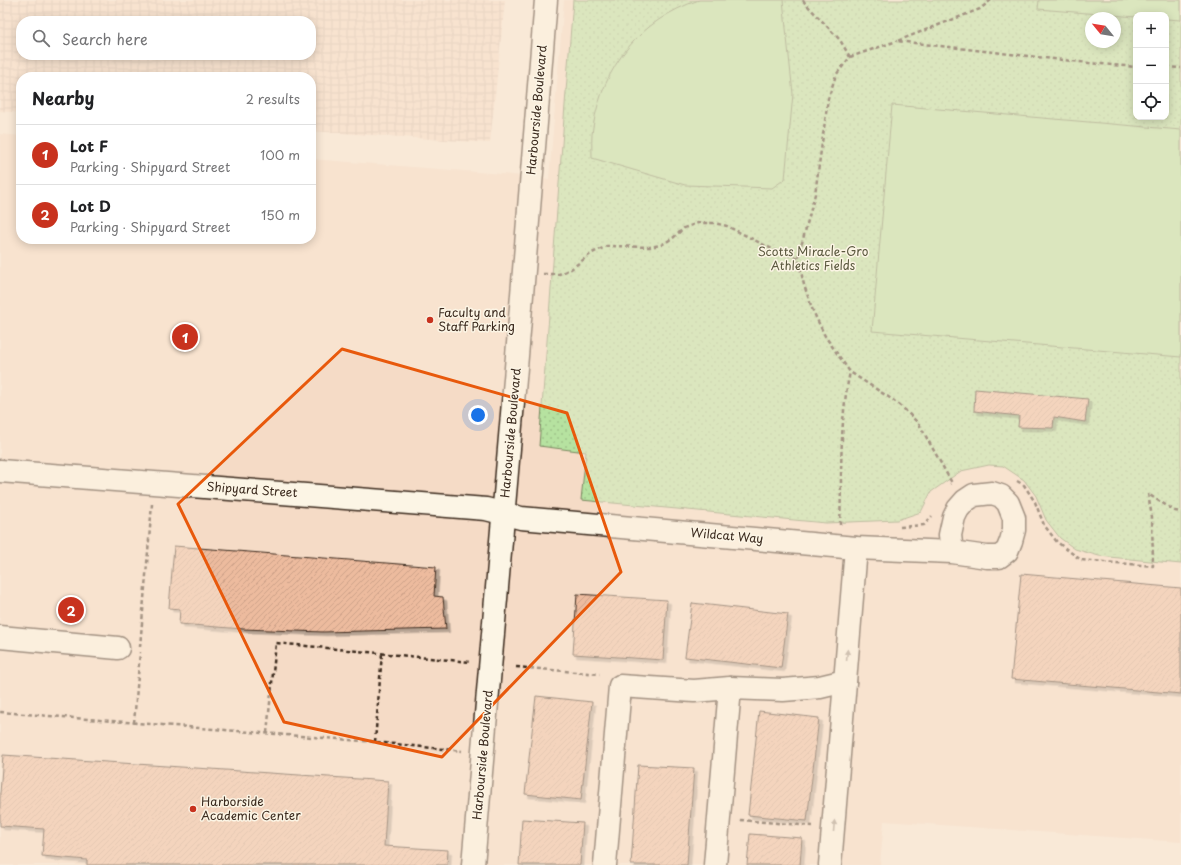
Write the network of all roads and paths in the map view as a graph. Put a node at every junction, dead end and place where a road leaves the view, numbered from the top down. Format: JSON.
{"nodes":[{"id":1,"x":546,"y":0,"type":"edge"},
{"id":2,"x":803,"y":0,"type":"edge"},
{"id":3,"x":992,"y":0,"type":"edge"},
{"id":4,"x":897,"y":42,"type":"junction"},
{"id":5,"x":850,"y":57,"type":"junction"},
{"id":6,"x":1133,"y":67,"type":"edge"},
{"id":7,"x":1169,"y":67,"type":"edge"},
{"id":8,"x":1181,"y":68,"type":"edge"},
{"id":9,"x":798,"y":258,"type":"junction"},
{"id":10,"x":540,"y":274,"type":"dead end"},
{"id":11,"x":850,"y":372,"type":"junction"},
{"id":12,"x":0,"y":471,"type":"edge"},
{"id":13,"x":1011,"y":477,"type":"dead end"},
{"id":14,"x":948,"y":486,"type":"dead end"},
{"id":15,"x":153,"y":501,"type":"dead end"},
{"id":16,"x":1181,"y":512,"type":"edge"},
{"id":17,"x":504,"y":513,"type":"junction"},
{"id":18,"x":933,"y":515,"type":"dead end"},
{"id":19,"x":898,"y":528,"type":"dead end"},
{"id":20,"x":847,"y":547,"type":"junction"},
{"id":21,"x":952,"y":552,"type":"dead end"},
{"id":22,"x":0,"y":637,"type":"edge"},
{"id":23,"x":118,"y":648,"type":"dead end"},
{"id":24,"x":382,"y":653,"type":"junction"},
{"id":25,"x":473,"y":662,"type":"dead end"},
{"id":26,"x":516,"y":667,"type":"dead end"},
{"id":27,"x":600,"y":674,"type":"dead end"},
{"id":28,"x":845,"y":681,"type":"junction"},
{"id":29,"x":730,"y":688,"type":"junction"},
{"id":30,"x":0,"y":712,"type":"edge"},
{"id":31,"x":134,"y":723,"type":"junction"},
{"id":32,"x":267,"y":733,"type":"junction"},
{"id":33,"x":375,"y":742,"type":"junction"},
{"id":34,"x":466,"y":751,"type":"dead end"},
{"id":35,"x":738,"y":820,"type":"dead end"},
{"id":36,"x":834,"y":828,"type":"junction"},
{"id":37,"x":473,"y":865,"type":"edge"},
{"id":38,"x":605,"y":865,"type":"edge"},
{"id":39,"x":715,"y":865,"type":"edge"},
{"id":40,"x":830,"y":865,"type":"edge"}],
"edges":[{"from":1,"to":17,"type":"street","name":"Harbourside Boulevard"},
{"from":2,"to":5,"type":"path"},
{"from":3,"to":4,"type":"path"},
{"from":4,"to":5,"type":"path"},
{"from":4,"to":6,"type":"path"},
{"from":5,"to":9,"type":"path"},
{"from":7,"to":8,"type":"path"},
{"from":9,"to":10,"type":"path"},
{"from":9,"to":11,"type":"path"},
{"from":11,"to":14,"type":"path"},
{"from":11,"to":20,"type":"path"},
{"from":12,"to":17,"type":"street","name":"Shipyard Street"},
{"from":13,"to":16,"type":"path"},
{"from":15,"to":31,"type":"path"},
{"from":17,"to":20,"type":"street","name":"Wildcat Way"},
{"from":17,"to":37,"type":"street","name":"Harbourside Boulevard"},
{"from":18,"to":19,"type":"path"},
{"from":20,"to":21,"type":"street","name":"Wildcat Way"},
{"from":28,"to":20,"type":"street","one_way":true},
{"from":22,"to":23,"type":"street"},
{"from":24,"to":25,"type":"path"},
{"from":24,"to":32,"type":"path"},
{"from":24,"to":33,"type":"path"},
{"from":26,"to":27,"type":"path"},
{"from":28,"to":29,"type":"street"},
{"from":36,"to":28,"type":"street","one_way":true},
{"from":29,"to":38,"type":"street"},
{"from":29,"to":39,"type":"street"},
{"from":30,"to":31,"type":"path"},
{"from":31,"to":32,"type":"path"},
{"from":32,"to":33,"type":"path"},
{"from":33,"to":34,"type":"path"},
{"from":35,"to":36,"type":"path"},
{"from":36,"to":40,"type":"street"}]}
